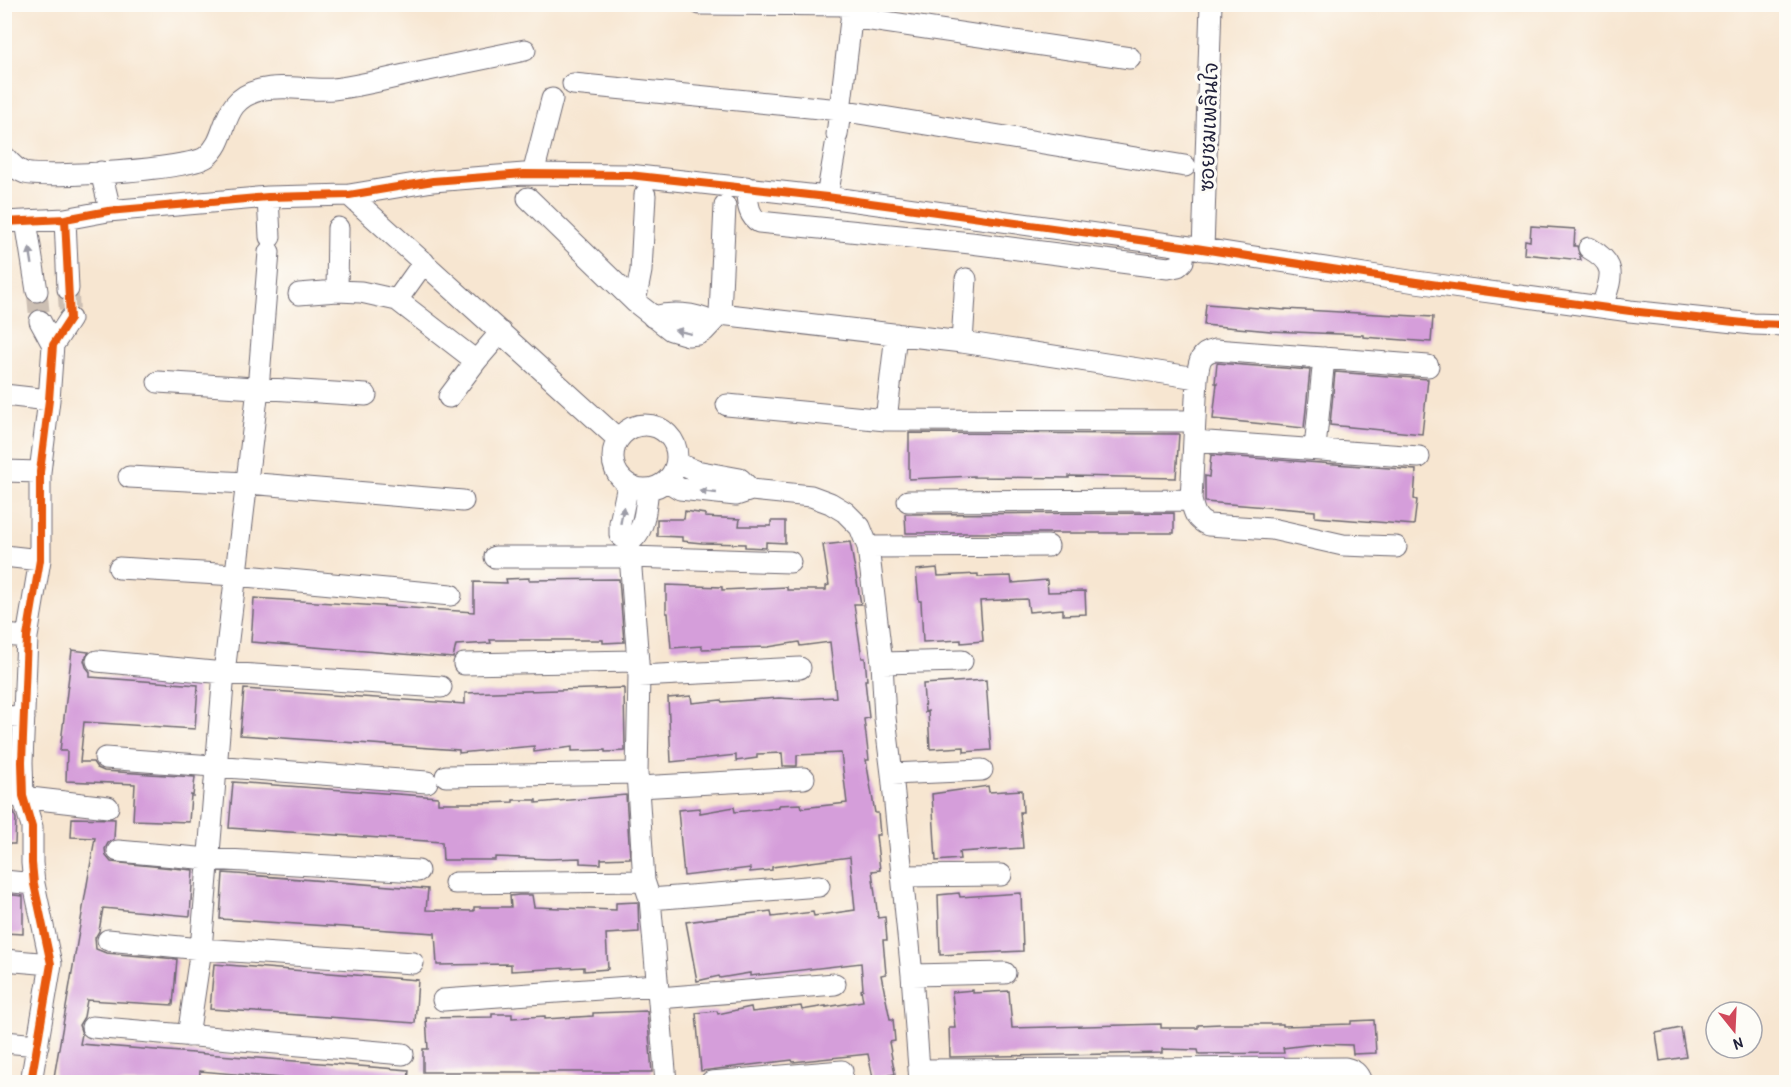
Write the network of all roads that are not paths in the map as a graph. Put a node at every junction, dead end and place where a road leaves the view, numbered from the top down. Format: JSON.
{"nodes":[{"id":1,"x":700,"y":4,"type":"edge"},
{"id":2,"x":1211,"y":4,"type":"edge"},
{"id":3,"x":852,"y":9,"type":"edge"},
{"id":4,"x":525,"y":50,"type":"dead end"},
{"id":5,"x":1130,"y":58,"type":"dead end"},
{"id":6,"x":573,"y":84,"type":"dead end"},
{"id":7,"x":552,"y":99,"type":"dead end"},
{"id":8,"x":840,"y":110,"type":"junction"},
{"id":9,"x":4,"y":156,"type":"edge"},
{"id":10,"x":538,"y":157,"type":"junction"},
{"id":11,"x":1185,"y":166,"type":"dead end"},
{"id":12,"x":746,"y":187,"type":"junction"},
{"id":13,"x":829,"y":190,"type":"junction"},
{"id":14,"x":105,"y":192,"type":"junction"},
{"id":15,"x":349,"y":195,"type":"junction"},
{"id":16,"x":645,"y":195,"type":"dead end"},
{"id":17,"x":268,"y":197,"type":"junction"},
{"id":18,"x":528,"y":198,"type":"dead end"},
{"id":19,"x":725,"y":206,"type":"dead end"},
{"id":20,"x":973,"y":218,"type":"junction"},
{"id":21,"x":65,"y":219,"type":"junction"},
{"id":22,"x":26,"y":221,"type":"junction"},
{"id":23,"x":4,"y":222,"type":"edge"},
{"id":24,"x":338,"y":228,"type":"dead end"},
{"id":25,"x":1193,"y":248,"type":"junction"},
{"id":26,"x":1588,"y":248,"type":"dead end"},
{"id":27,"x":424,"y":262,"type":"junction"},
{"id":28,"x":968,"y":262,"type":"junction"},
{"id":29,"x":68,"y":289,"type":"tunnel mouth"},
{"id":30,"x":37,"y":291,"type":"tunnel mouth"},
{"id":31,"x":337,"y":291,"type":"junction"},
{"id":32,"x":299,"y":294,"type":"dead end"},
{"id":33,"x":398,"y":300,"type":"junction"},
{"id":34,"x":1604,"y":301,"type":"junction"},
{"id":35,"x":635,"y":302,"type":"junction"},
{"id":36,"x":716,"y":318,"type":"junction"},
{"id":37,"x":70,"y":319,"type":"tunnel mouth"},
{"id":38,"x":40,"y":321,"type":"tunnel mouth"},
{"id":39,"x":1786,"y":325,"type":"edge"},
{"id":40,"x":501,"y":332,"type":"junction"},
{"id":41,"x":896,"y":334,"type":"junction"},
{"id":42,"x":962,"y":342,"type":"junction"},
{"id":43,"x":52,"y":345,"type":"junction"},
{"id":44,"x":1324,"y":358,"type":"junction"},
{"id":45,"x":476,"y":361,"type":"junction"},
{"id":46,"x":1428,"y":366,"type":"dead end"},
{"id":47,"x":1197,"y":378,"type":"junction"},
{"id":48,"x":158,"y":382,"type":"dead end"},
{"id":49,"x":258,"y":388,"type":"junction"},
{"id":50,"x":4,"y":395,"type":"edge"},
{"id":51,"x":366,"y":395,"type":"dead end"},
{"id":52,"x":449,"y":397,"type":"dead end"},
{"id":53,"x":49,"y":400,"type":"junction"},
{"id":54,"x":727,"y":405,"type":"dead end"},
{"id":55,"x":886,"y":420,"type":"junction"},
{"id":56,"x":1194,"y":431,"type":"junction"},
{"id":57,"x":618,"y":439,"type":"junction"},
{"id":58,"x":1315,"y":448,"type":"junction"},
{"id":59,"x":1419,"y":457,"type":"dead end"},
{"id":60,"x":4,"y":471,"type":"edge"},
{"id":61,"x":40,"y":472,"type":"junction"},
{"id":62,"x":129,"y":477,"type":"dead end"},
{"id":63,"x":655,"y":480,"type":"junction"},
{"id":64,"x":246,"y":483,"type":"junction"},
{"id":65,"x":1191,"y":500,"type":"junction"},
{"id":66,"x":463,"y":501,"type":"dead end"},
{"id":67,"x":908,"y":501,"type":"dead end"},
{"id":68,"x":1048,"y":546,"type":"dead end"},
{"id":69,"x":868,"y":547,"type":"junction"},
{"id":70,"x":1396,"y":547,"type":"dead end"},
{"id":71,"x":630,"y":549,"type":"junction"},
{"id":72,"x":4,"y":556,"type":"edge"},
{"id":73,"x":495,"y":557,"type":"dead end"},
{"id":74,"x":40,"y":560,"type":"junction"},
{"id":75,"x":790,"y":562,"type":"dead end"},
{"id":76,"x":119,"y":568,"type":"dead end"},
{"id":77,"x":235,"y":575,"type":"junction"},
{"id":78,"x":451,"y":595,"type":"dead end"},
{"id":79,"x":4,"y":635,"type":"edge"},
{"id":80,"x":27,"y":637,"type":"junction"},
{"id":81,"x":97,"y":661,"type":"dead end"},
{"id":82,"x":962,"y":662,"type":"dead end"},
{"id":83,"x":882,"y":663,"type":"junction"},
{"id":84,"x":464,"y":664,"type":"dead end"},
{"id":85,"x":638,"y":668,"type":"junction"},
{"id":86,"x":800,"y":668,"type":"dead end"},
{"id":87,"x":224,"y":673,"type":"junction"},
{"id":88,"x":441,"y":687,"type":"dead end"},
{"id":89,"x":14,"y":717,"type":"edge"},
{"id":90,"x":105,"y":758,"type":"dead end"},
{"id":91,"x":216,"y":766,"type":"junction"},
{"id":92,"x":982,"y":770,"type":"dead end"},
{"id":93,"x":892,"y":774,"type":"junction"},
{"id":94,"x":804,"y":778,"type":"dead end"},
{"id":95,"x":638,"y":780,"type":"junction"},
{"id":96,"x":14,"y":795,"type":"edge"},
{"id":97,"x":108,"y":807,"type":"dead end"},
{"id":98,"x":118,"y":851,"type":"dead end"},
{"id":99,"x":209,"y":859,"type":"junction"},
{"id":100,"x":418,"y":871,"type":"dead end"},
{"id":101,"x":1001,"y":875,"type":"dead end"},
{"id":102,"x":902,"y":876,"type":"junction"},
{"id":103,"x":4,"y":881,"type":"edge"},
{"id":104,"x":455,"y":883,"type":"dead end"},
{"id":105,"x":34,"y":884,"type":"junction"},
{"id":106,"x":819,"y":886,"type":"dead end"},
{"id":107,"x":647,"y":890,"type":"junction"},
{"id":108,"x":108,"y":939,"type":"dead end"},
{"id":109,"x":201,"y":949,"type":"junction"},
{"id":110,"x":4,"y":960,"type":"edge"},
{"id":111,"x":413,"y":963,"type":"dead end"},
{"id":112,"x":51,"y":964,"type":"junction"},
{"id":113,"x":1005,"y":973,"type":"dead end"},
{"id":114,"x":912,"y":975,"type":"junction"},
{"id":115,"x":835,"y":984,"type":"dead end"},
{"id":116,"x":658,"y":991,"type":"junction"},
{"id":117,"x":443,"y":1000,"type":"dead end"},
{"id":118,"x":92,"y":1028,"type":"dead end"},
{"id":119,"x":188,"y":1036,"type":"junction"},
{"id":120,"x":4,"y":1042,"type":"edge"},
{"id":121,"x":38,"y":1045,"type":"junction"},
{"id":122,"x":403,"y":1054,"type":"dead end"},
{"id":123,"x":842,"y":1071,"type":"dead end"},
{"id":124,"x":920,"y":1076,"type":"edge"},
{"id":125,"x":32,"y":1083,"type":"edge"},
{"id":126,"x":666,"y":1083,"type":"edge"},
{"id":127,"x":711,"y":1083,"type":"edge"},
{"id":128,"x":1361,"y":1083,"type":"edge"}],
"edges":[{"from":1,"to":3,"type":"street"},
{"from":2,"to":25,"type":"street","name":"ซอยชมเพลินใจ"},
{"from":3,"to":5,"type":"street"},
{"from":3,"to":8,"type":"street"},
{"from":4,"to":14,"type":"street"},
{"from":6,"to":8,"type":"street"},
{"from":7,"to":10,"type":"street"},
{"from":8,"to":11,"type":"street"},
{"from":8,"to":13,"type":"street"},
{"from":9,"to":14,"type":"street"},
{"from":10,"to":12,"type":"street"},
{"from":10,"to":15,"type":"street"},
{"from":12,"to":13,"type":"street"},
{"from":12,"to":28,"type":"street"},
{"from":13,"to":20,"type":"street"},
{"from":14,"to":17,"type":"street"},
{"from":14,"to":21,"type":"street"},
{"from":15,"to":17,"type":"street"},
{"from":15,"to":27,"type":"street"},
{"from":16,"to":35,"type":"street"},
{"from":17,"to":49,"type":"street"},
{"from":18,"to":35,"type":"street"},
{"from":19,"to":36,"type":"street"},
{"from":20,"to":25,"type":"street"},
{"from":20,"to":28,"type":"street"},
{"from":21,"to":22,"type":"street"},
{"from":21,"to":29,"type":"street"},
{"from":22,"to":23,"type":"street"},
{"from":30,"to":22,"type":"street","one_way":true},
{"from":24,"to":31,"type":"street"},
{"from":25,"to":28,"type":"street"},
{"from":25,"to":34,"type":"street"},
{"from":26,"to":34,"type":"street"},
{"from":27,"to":33,"type":"street"},
{"from":27,"to":40,"type":"street"},
{"from":28,"to":42,"type":"street"},
{"from":31,"to":32,"type":"street"},
{"from":31,"to":33,"type":"street"},
{"from":33,"to":45,"type":"street"},
{"from":34,"to":39,"type":"street"},
{"from":35,"to":36,"type":"street"},
{"from":36,"to":41,"type":"street"},
{"from":37,"to":43,"type":"street"},
{"from":38,"to":43,"type":"street"},
{"from":40,"to":45,"type":"street"},
{"from":40,"to":57,"type":"street"},
{"from":41,"to":42,"type":"street"},
{"from":41,"to":55,"type":"street"},
{"from":42,"to":47,"type":"street"},
{"from":43,"to":53,"type":"street"},
{"from":44,"to":46,"type":"street"},
{"from":44,"to":47,"type":"street"},
{"from":44,"to":58,"type":"street"},
{"from":45,"to":52,"type":"street"},
{"from":47,"to":56,"type":"street"},
{"from":48,"to":49,"type":"street"},
{"from":49,"to":51,"type":"street"},
{"from":49,"to":64,"type":"street"},
{"from":50,"to":53,"type":"street"},
{"from":53,"to":61,"type":"street"},
{"from":54,"to":55,"type":"street"},
{"from":55,"to":56,"type":"street"},
{"from":56,"to":58,"type":"street"},
{"from":56,"to":65,"type":"street"},
{"from":57,"to":63,"type":"street"},
{"from":57,"to":63,"type":"street"},
{"from":58,"to":59,"type":"street"},
{"from":60,"to":61,"type":"street"},
{"from":61,"to":74,"type":"street"},
{"from":62,"to":64,"type":"street"},
{"from":63,"to":69,"type":"street"},
{"from":63,"to":71,"type":"street"},
{"from":64,"to":66,"type":"street"},
{"from":64,"to":77,"type":"street"},
{"from":65,"to":67,"type":"street"},
{"from":65,"to":70,"type":"street"},
{"from":68,"to":69,"type":"street"},
{"from":69,"to":83,"type":"street"},
{"from":71,"to":73,"type":"street"},
{"from":71,"to":75,"type":"street"},
{"from":71,"to":85,"type":"street"},
{"from":72,"to":74,"type":"street"},
{"from":74,"to":80,"type":"street"},
{"from":76,"to":77,"type":"street"},
{"from":77,"to":78,"type":"street"},
{"from":77,"to":87,"type":"street"},
{"from":79,"to":80,"type":"street"},
{"from":80,"to":89,"type":"street"},
{"from":81,"to":87,"type":"street"},
{"from":82,"to":83,"type":"street"},
{"from":83,"to":93,"type":"street"},
{"from":84,"to":85,"type":"street"},
{"from":85,"to":86,"type":"street"},
{"from":85,"to":95,"type":"street"},
{"from":87,"to":88,"type":"street"},
{"from":87,"to":91,"type":"street"},
{"from":89,"to":96,"type":"street"},
{"from":90,"to":91,"type":"street"},
{"from":91,"to":95,"type":"street"},
{"from":91,"to":99,"type":"street"},
{"from":92,"to":93,"type":"street"},
{"from":93,"to":102,"type":"street"},
{"from":94,"to":95,"type":"street"},
{"from":95,"to":107,"type":"street"},
{"from":96,"to":97,"type":"street"},
{"from":96,"to":105,"type":"street"},
{"from":98,"to":99,"type":"street"},
{"from":99,"to":100,"type":"street"},
{"from":99,"to":109,"type":"street"},
{"from":101,"to":102,"type":"street"},
{"from":102,"to":114,"type":"street"},
{"from":103,"to":105,"type":"street"},
{"from":104,"to":107,"type":"street"},
{"from":105,"to":112,"type":"street"},
{"from":106,"to":107,"type":"street"},
{"from":107,"to":116,"type":"street"},
{"from":108,"to":109,"type":"street"},
{"from":109,"to":111,"type":"street"},
{"from":109,"to":119,"type":"street"},
{"from":110,"to":112,"type":"street"},
{"from":112,"to":121,"type":"street"},
{"from":113,"to":114,"type":"street"},
{"from":114,"to":124,"type":"street"},
{"from":115,"to":116,"type":"street"},
{"from":116,"to":117,"type":"street"},
{"from":116,"to":126,"type":"street"},
{"from":118,"to":119,"type":"street"},
{"from":119,"to":122,"type":"street"},
{"from":120,"to":121,"type":"street"},
{"from":121,"to":125,"type":"street"},
{"from":123,"to":127,"type":"street"},
{"from":124,"to":128,"type":"street"}]}
